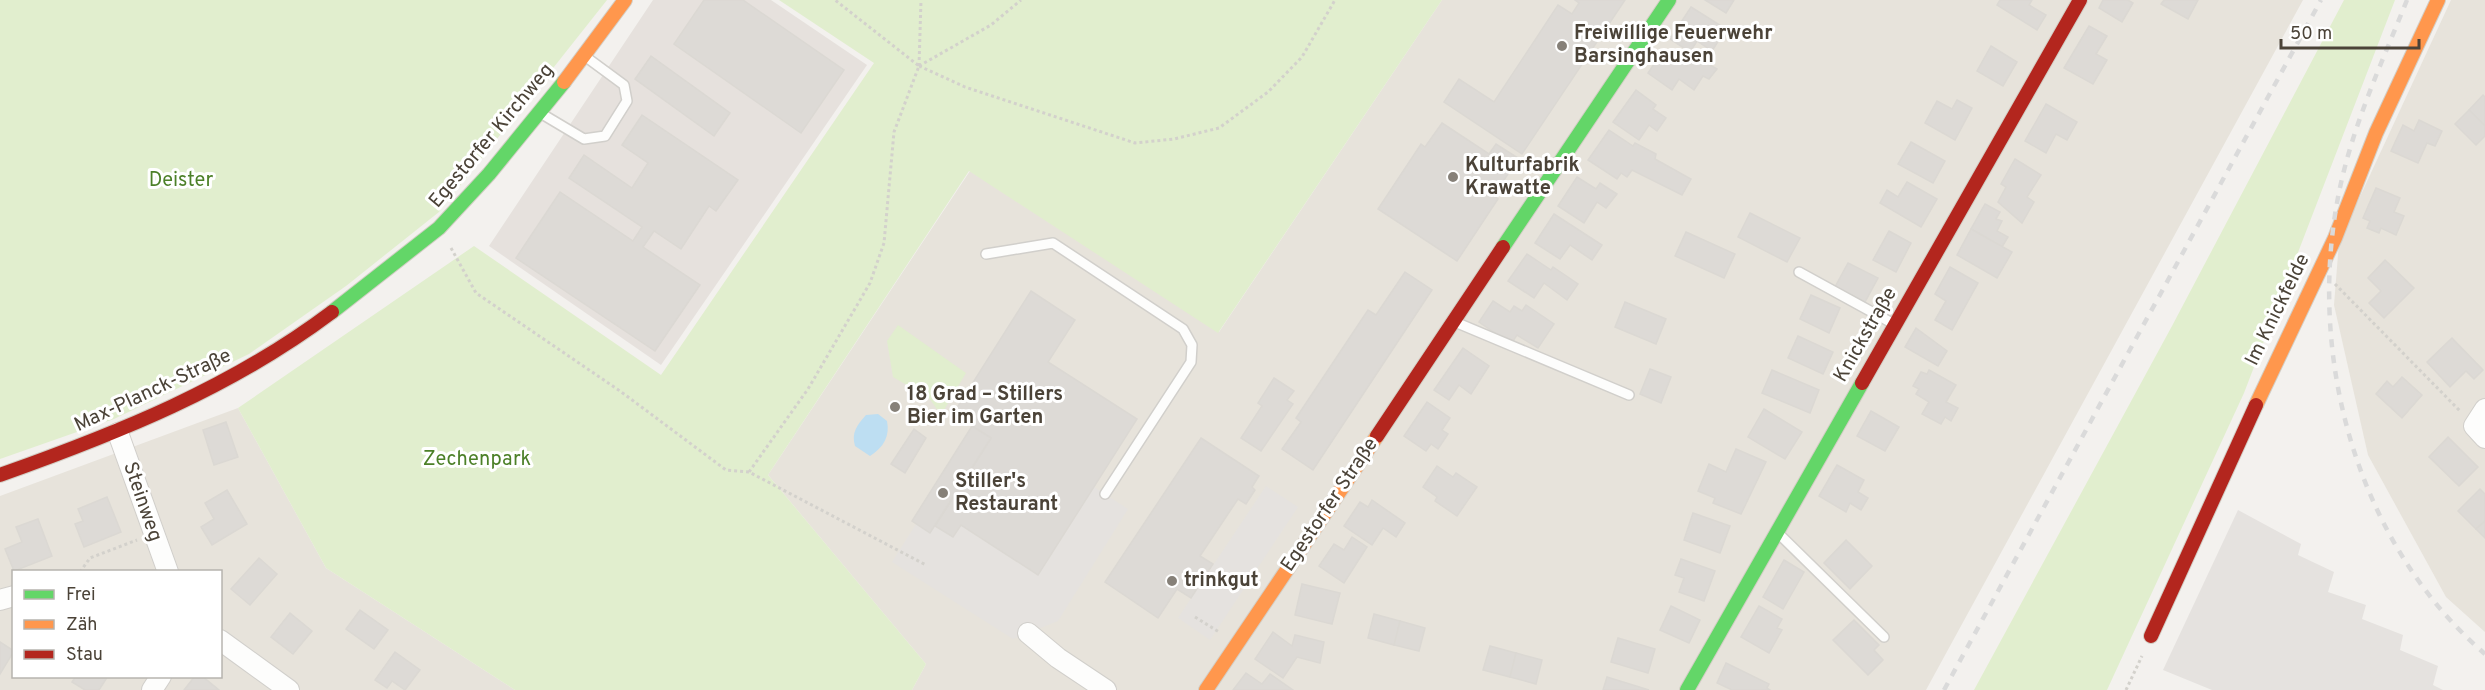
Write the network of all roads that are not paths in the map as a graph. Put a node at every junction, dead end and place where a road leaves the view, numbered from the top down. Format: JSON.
{"nodes":[{"id":1,"x":625,"y":0,"type":"edge"},
{"id":2,"x":1669,"y":0,"type":"edge"},
{"id":3,"x":2438,"y":0,"type":"edge"},
{"id":4,"x":2078,"y":1,"type":"edge"},
{"id":5,"x":584,"y":56,"type":"junction"},
{"id":6,"x":541,"y":114,"type":"junction"},
{"id":7,"x":986,"y":254,"type":"dead end"},
{"id":8,"x":1799,"y":272,"type":"dead end"},
{"id":9,"x":1453,"y":321,"type":"junction"},
{"id":10,"x":1894,"y":324,"type":"junction"},
{"id":11,"x":254,"y":366,"type":"joint"},
{"id":12,"x":1629,"y":395,"type":"dead end"},
{"id":13,"x":2485,"y":409,"type":"edge"},
{"id":14,"x":2479,"y":432,"type":"edge"},
{"id":15,"x":118,"y":433,"type":"junction"},
{"id":16,"x":0,"y":475,"type":"edge"},
{"id":17,"x":1105,"y":494,"type":"dead end"},
{"id":18,"x":1776,"y":531,"type":"junction"},
{"id":19,"x":167,"y":570,"type":"edge"},
{"id":20,"x":1028,"y":633,"type":"dead end"},
{"id":21,"x":2151,"y":636,"type":"road end"},
{"id":22,"x":1884,"y":637,"type":"dead end"},
{"id":23,"x":222,"y":641,"type":"edge"},
{"id":24,"x":289,"y":690,"type":"edge"},
{"id":25,"x":1106,"y":690,"type":"edge"},
{"id":26,"x":1206,"y":690,"type":"edge"},
{"id":27,"x":1687,"y":690,"type":"edge"}],
"edges":[{"from":1,"to":5,"type":"street","name":"Egestorfer Kirchweg"},
{"from":2,"to":9,"type":"street","name":"Egestorfer Straße"},
{"from":3,"to":21,"type":"street","name":"Im Knickfelde"},
{"from":4,"to":10,"type":"street","name":"Knickstraße"},
{"from":5,"to":6,"type":"street","name":"Egestorfer Kirchweg"},
{"from":5,"to":6,"type":"lane"},
{"from":6,"to":11,"type":"street","name":"Egestorfer Kirchweg"},
{"from":7,"to":17,"type":"lane"},
{"from":8,"to":10,"type":"lane"},
{"from":9,"to":12,"type":"lane"},
{"from":9,"to":26,"type":"street","name":"Egestorfer Straße"},
{"from":10,"to":18,"type":"street","name":"Knickstraße"},
{"from":11,"to":15,"type":"street","name":"Max-Planck-Straße"},
{"from":13,"to":14,"type":"street"},
{"from":15,"to":16,"type":"street","name":"Max-Planck-Straße"},
{"from":15,"to":19,"type":"street","name":"Steinweg"},
{"from":18,"to":22,"type":"lane"},
{"from":18,"to":27,"type":"street","name":"Knickstraße"},
{"from":20,"to":25,"type":"street"},
{"from":23,"to":24,"type":"street"}]}
